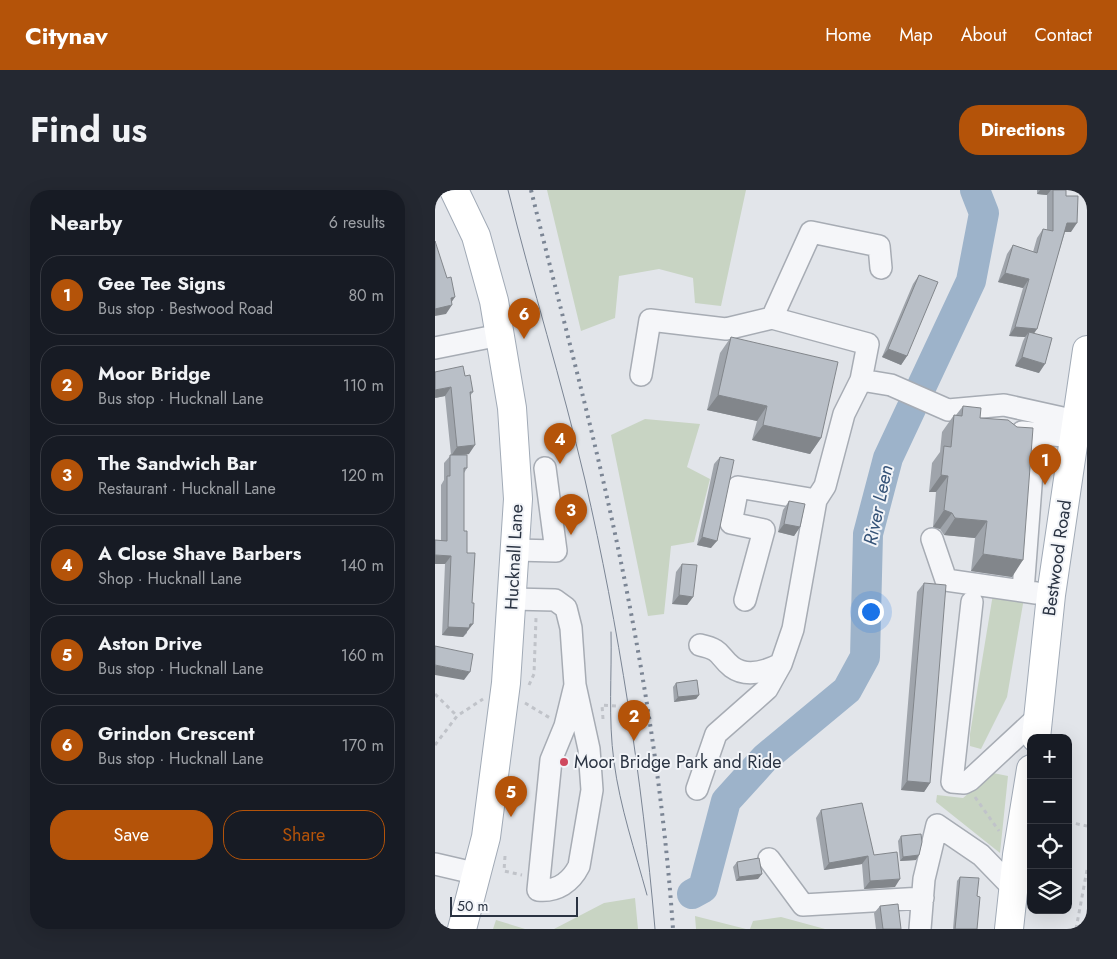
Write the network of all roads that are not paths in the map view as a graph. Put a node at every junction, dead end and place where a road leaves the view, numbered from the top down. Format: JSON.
{"nodes":[{"id":1,"x":454,"y":190,"type":"edge"},
{"id":2,"x":881,"y":268,"type":"dead end"},
{"id":3,"x":772,"y":318,"type":"junction"},
{"id":4,"x":501,"y":335,"type":"junction"},
{"id":5,"x":435,"y":348,"type":"edge"},
{"id":6,"x":1087,"y":350,"type":"edge"},
{"id":7,"x":641,"y":375,"type":"dead end"},
{"id":8,"x":861,"y":380,"type":"junction"},
{"id":9,"x":1075,"y":429,"type":"junction"},
{"id":10,"x":1007,"y":431,"type":"edge"},
{"id":11,"x":1035,"y":433,"type":"junction"},
{"id":12,"x":545,"y":468,"type":"dead end"},
{"id":13,"x":816,"y":500,"type":"junction"},
{"id":14,"x":932,"y":539,"type":"dead end"},
{"id":15,"x":515,"y":550,"type":"junction"},
{"id":16,"x":1023,"y":591,"type":"junction"},
{"id":17,"x":1051,"y":595,"type":"junction"},
{"id":18,"x":512,"y":599,"type":"junction"},
{"id":19,"x":745,"y":600,"type":"dead end"},
{"id":20,"x":975,"y":612,"type":"dead end"},
{"id":21,"x":700,"y":645,"type":"dead end"},
{"id":22,"x":781,"y":664,"type":"junction"},
{"id":23,"x":574,"y":721,"type":"junction"},
{"id":24,"x":1038,"y":727,"type":"edge"},
{"id":25,"x":1029,"y":779,"type":"edge"},
{"id":26,"x":697,"y":789,"type":"dead end"},
{"id":27,"x":769,"y":859,"type":"dead end"},
{"id":28,"x":435,"y":864,"type":"edge"},
{"id":29,"x":491,"y":873,"type":"junction"},
{"id":30,"x":1013,"y":888,"type":"junction"},
{"id":31,"x":923,"y":898,"type":"junction"},
{"id":32,"x":462,"y":929,"type":"edge"},
{"id":33,"x":920,"y":929,"type":"edge"},
{"id":34,"x":1009,"y":929,"type":"edge"}],
"edges":[{"from":1,"to":4,"type":"main road","name":"Hucknall Lane"},
{"from":2,"to":3,"type":"street"},
{"from":3,"to":7,"type":"street"},
{"from":3,"to":8,"type":"street"},
{"from":4,"to":5,"type":"street"},
{"from":4,"to":15,"type":"main road","name":"Hucknall Lane"},
{"from":6,"to":9,"type":"main road","name":"Bestwood Road"},
{"from":8,"to":9,"type":"street"},
{"from":8,"to":13,"type":"street"},
{"from":9,"to":11,"type":"street"},
{"from":9,"to":17,"type":"main road","name":"Bestwood Road"},
{"from":10,"to":11,"type":"street"},
{"from":11,"to":16,"type":"street"},
{"from":12,"to":15,"type":"street"},
{"from":13,"to":19,"type":"street"},
{"from":13,"to":22,"type":"street"},
{"from":14,"to":16,"type":"street"},
{"from":15,"to":18,"type":"main road","name":"Hucknall Lane"},
{"from":16,"to":17,"type":"street"},
{"from":17,"to":24,"type":"main road","name":"Bestwood Road"},
{"from":18,"to":23,"type":"street"},
{"from":18,"to":29,"type":"main road","name":"Hucknall Lane"},
{"from":20,"to":24,"type":"street"},
{"from":21,"to":22,"type":"street"},
{"from":22,"to":26,"type":"street"},
{"from":23,"to":23,"type":"street"},
{"from":25,"to":30,"type":"main road"},
{"from":27,"to":31,"type":"street"},
{"from":28,"to":29,"type":"street"},
{"from":29,"to":32,"type":"main road","name":"Hucknall Lane"},
{"from":30,"to":31,"type":"street"},
{"from":30,"to":34,"type":"main road"},
{"from":31,"to":33,"type":"street"}]}
